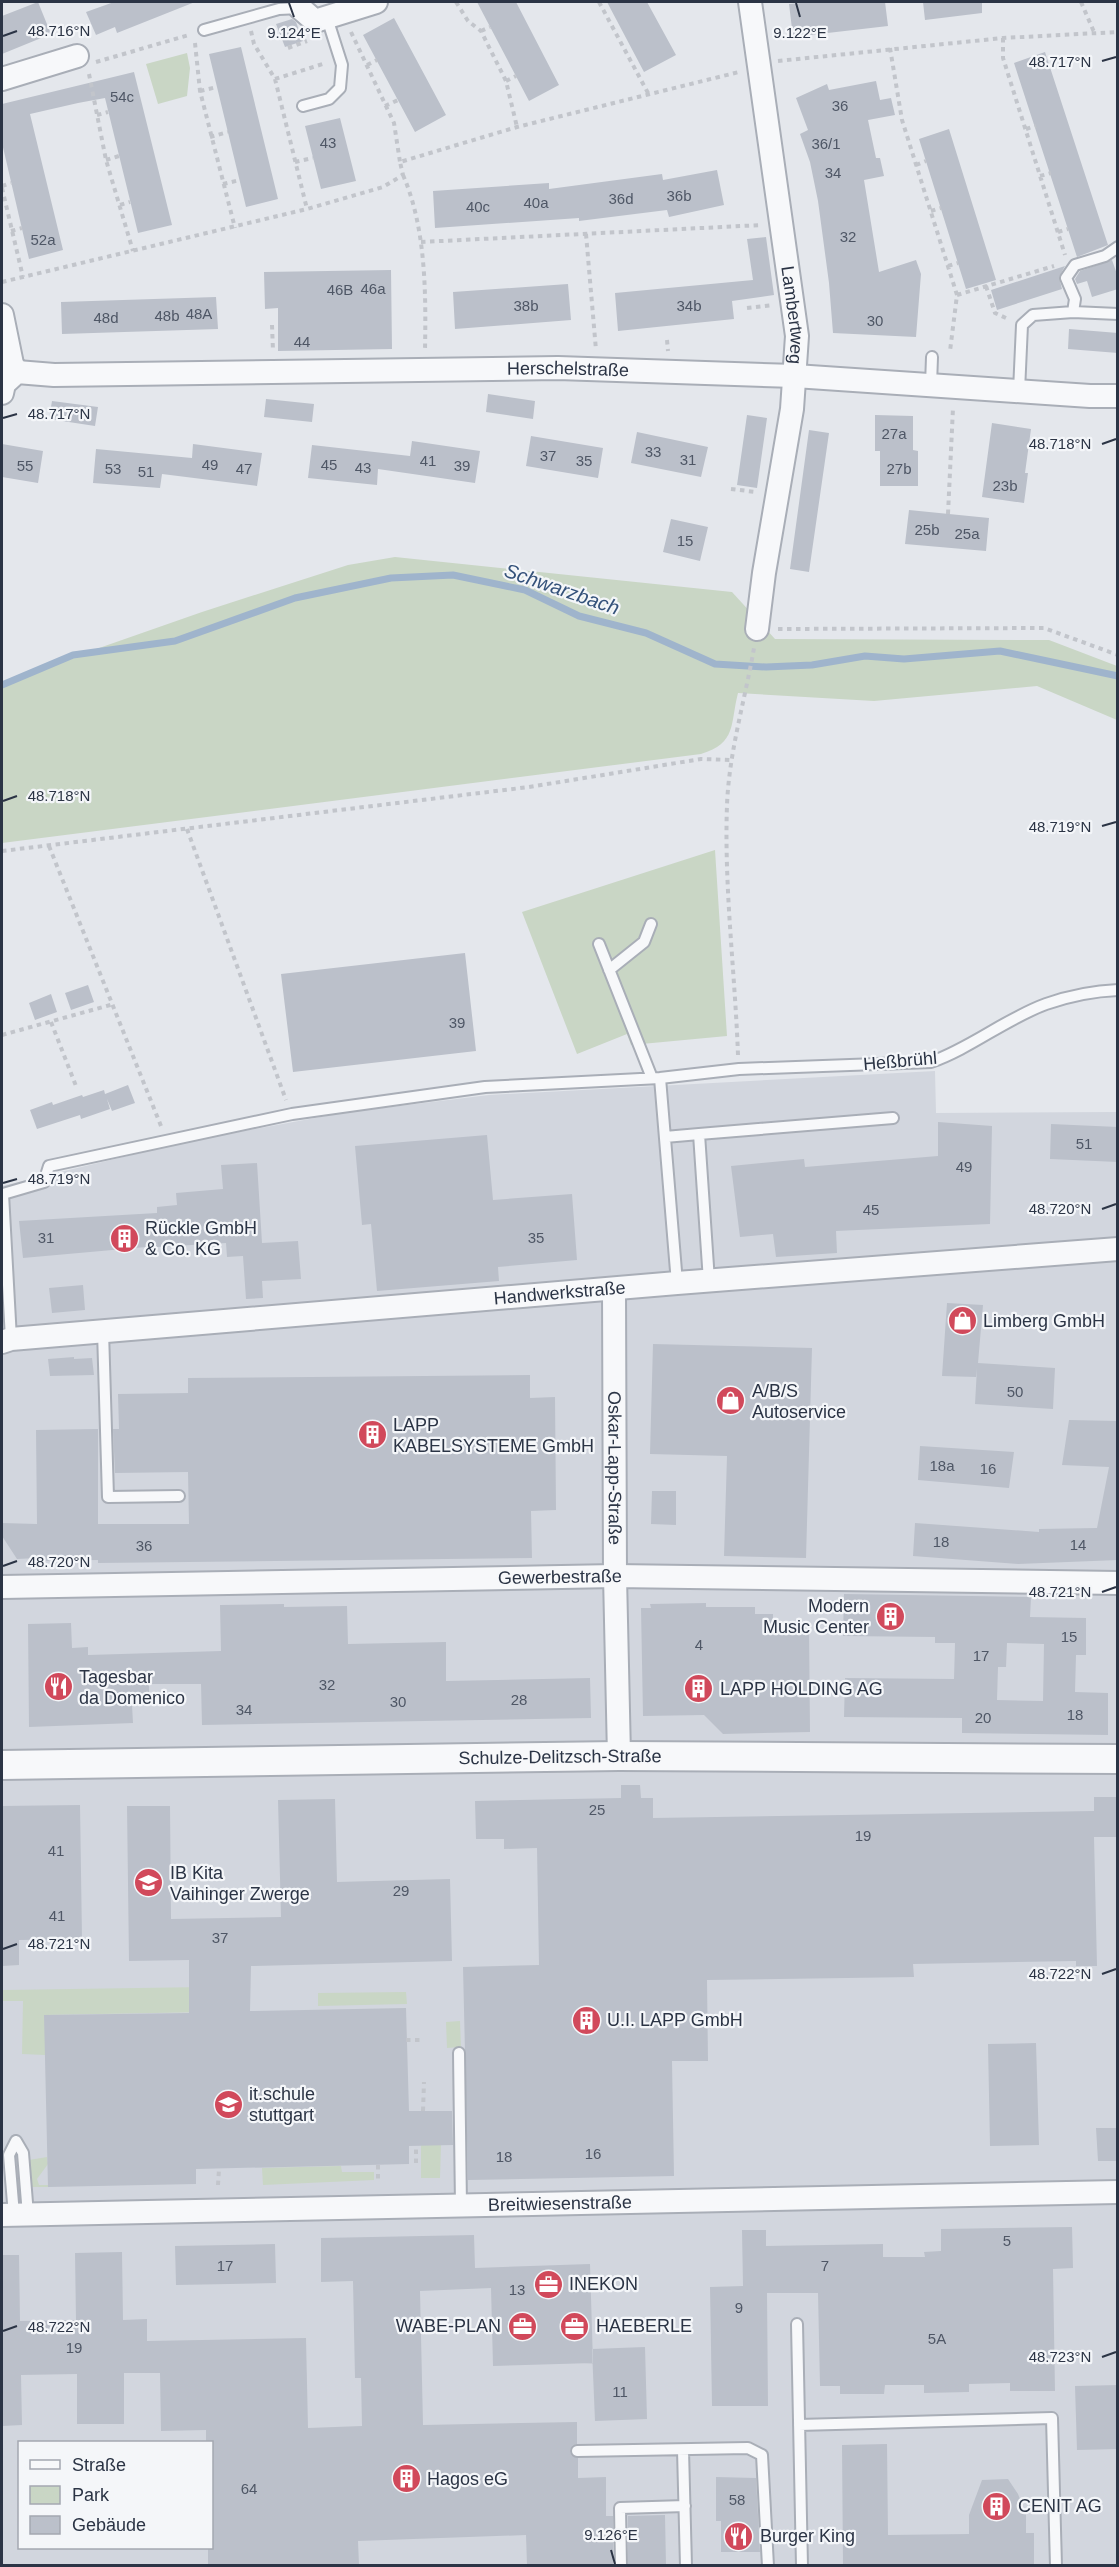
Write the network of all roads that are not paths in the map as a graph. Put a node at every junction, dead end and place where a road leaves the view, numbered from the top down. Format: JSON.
{"nodes":[{"id":1,"x":376,"y":2,"type":"edge"},
{"id":2,"x":750,"y":2,"type":"edge"},
{"id":3,"x":300,"y":8,"type":"joint"},
{"id":4,"x":327,"y":18,"type":"junction"},
{"id":5,"x":204,"y":30,"type":"dead end"},
{"id":6,"x":77,"y":56,"type":"dead end"},
{"id":7,"x":2,"y":79,"type":"edge"},
{"id":8,"x":303,"y":106,"type":"dead end"},
{"id":9,"x":1118,"y":247,"type":"edge"},
{"id":10,"x":1073,"y":312,"type":"junction"},
{"id":11,"x":1118,"y":314,"type":"edge"},
{"id":12,"x":2,"y":315,"type":"edge"},
{"id":13,"x":932,"y":357,"type":"dead end"},
{"id":14,"x":795,"y":376,"type":"junction"},
{"id":15,"x":6,"y":383,"type":"edge"},
{"id":16,"x":930,"y":385,"type":"junction"},
{"id":17,"x":1019,"y":391,"type":"junction"},
{"id":18,"x":1118,"y":396,"type":"edge"},
{"id":19,"x":757,"y":629,"type":"road end"},
{"id":20,"x":651,"y":924,"type":"dead end"},
{"id":21,"x":598,"y":944,"type":"dead end"},
{"id":22,"x":609,"y":970,"type":"junction"},
{"id":23,"x":1118,"y":990,"type":"edge"},
{"id":24,"x":656,"y":1078,"type":"junction"},
{"id":25,"x":893,"y":1118,"type":"dead end"},
{"id":26,"x":699,"y":1134,"type":"junction"},
{"id":27,"x":665,"y":1137,"type":"junction"},
{"id":28,"x":1118,"y":1250,"type":"edge"},
{"id":29,"x":709,"y":1281,"type":"junction"},
{"id":30,"x":677,"y":1283,"type":"junction"},
{"id":31,"x":614,"y":1290,"type":"junction"},
{"id":32,"x":103,"y":1331,"type":"junction"},
{"id":33,"x":6,"y":1341,"type":"edge"},
{"id":34,"x":179,"y":1496,"type":"dead end"},
{"id":35,"x":615,"y":1576,"type":"junction"},
{"id":36,"x":1118,"y":1583,"type":"edge"},
{"id":37,"x":2,"y":1587,"type":"edge"},
{"id":38,"x":619,"y":1756,"type":"junction"},
{"id":39,"x":1118,"y":1759,"type":"edge"},
{"id":40,"x":2,"y":1765,"type":"edge"},
{"id":41,"x":459,"y":2053,"type":"dead end"},
{"id":42,"x":1118,"y":2192,"type":"edge"},
{"id":43,"x":460,"y":2206,"type":"junction"},
{"id":44,"x":15,"y":2215,"type":"edge"},
{"id":45,"x":797,"y":2324,"type":"dead end"},
{"id":46,"x":799,"y":2425,"type":"junction"},
{"id":47,"x":683,"y":2450,"type":"junction"},
{"id":48,"x":578,"y":2451,"type":"dead end"},
{"id":49,"x":685,"y":2506,"type":"junction"},
{"id":50,"x":621,"y":2565,"type":"edge"},
{"id":51,"x":686,"y":2565,"type":"edge"},
{"id":52,"x":768,"y":2565,"type":"edge"},
{"id":53,"x":802,"y":2565,"type":"edge"},
{"id":54,"x":1056,"y":2565,"type":"edge"}],
"edges":[{"from":1,"to":4,"type":"street"},
{"from":2,"to":14,"type":"street","name":"Lambertweg"},
{"from":3,"to":4,"type":"street"},
{"from":3,"to":5,"type":"lane"},
{"from":4,"to":8,"type":"lane"},
{"from":6,"to":7,"type":"street"},
{"from":9,"to":10,"type":"lane"},
{"from":10,"to":11,"type":"lane"},
{"from":10,"to":17,"type":"lane"},
{"from":12,"to":15,"type":"street","name":"Herschelstraße"},
{"from":13,"to":16,"type":"lane"},
{"from":14,"to":15,"type":"street","name":"Herschelstraße"},
{"from":14,"to":16,"type":"street","name":"Herschelstraße"},
{"from":14,"to":19,"type":"street","name":"Lambertweg"},
{"from":16,"to":17,"type":"street","name":"Herschelstraße"},
{"from":17,"to":18,"type":"street","name":"Herschelstraße"},
{"from":20,"to":22,"type":"lane"},
{"from":21,"to":22,"type":"lane"},
{"from":22,"to":24,"type":"lane"},
{"from":23,"to":24,"type":"lane","name":"Heßbrühl"},
{"from":24,"to":27,"type":"lane"},
{"from":24,"to":33,"type":"lane","name":"Heßbrühl"},
{"from":25,"to":26,"type":"lane"},
{"from":26,"to":27,"type":"lane"},
{"from":26,"to":29,"type":"lane"},
{"from":27,"to":30,"type":"lane"},
{"from":28,"to":29,"type":"street","name":"Handwerkstraße"},
{"from":29,"to":30,"type":"street","name":"Handwerkstraße"},
{"from":30,"to":31,"type":"street","name":"Handwerkstraße"},
{"from":31,"to":32,"type":"street","name":"Handwerkstraße"},
{"from":31,"to":35,"type":"street","name":"Oskar-Lapp-Straße"},
{"from":32,"to":33,"type":"street","name":"Handwerkstraße"},
{"from":32,"to":34,"type":"lane"},
{"from":35,"to":36,"type":"street","name":"Gewerbestraße"},
{"from":35,"to":37,"type":"street","name":"Gewerbestraße"},
{"from":35,"to":38,"type":"street","name":"Oskar-Lapp-Straße"},
{"from":38,"to":39,"type":"street","name":"Schulze-Delitzsch-Straße"},
{"from":38,"to":40,"type":"street","name":"Schulze-Delitzsch-Straße"},
{"from":41,"to":43,"type":"lane"},
{"from":42,"to":43,"type":"street","name":"Breitwiesenstraße"},
{"from":43,"to":44,"type":"street","name":"Breitwiesenstraße"},
{"from":44,"to":44,"type":"lane"},
{"from":45,"to":46,"type":"lane"},
{"from":46,"to":53,"type":"lane"},
{"from":46,"to":54,"type":"lane"},
{"from":47,"to":48,"type":"lane"},
{"from":47,"to":49,"type":"lane"},
{"from":47,"to":52,"type":"lane"},
{"from":49,"to":50,"type":"lane"},
{"from":49,"to":51,"type":"lane"}]}
